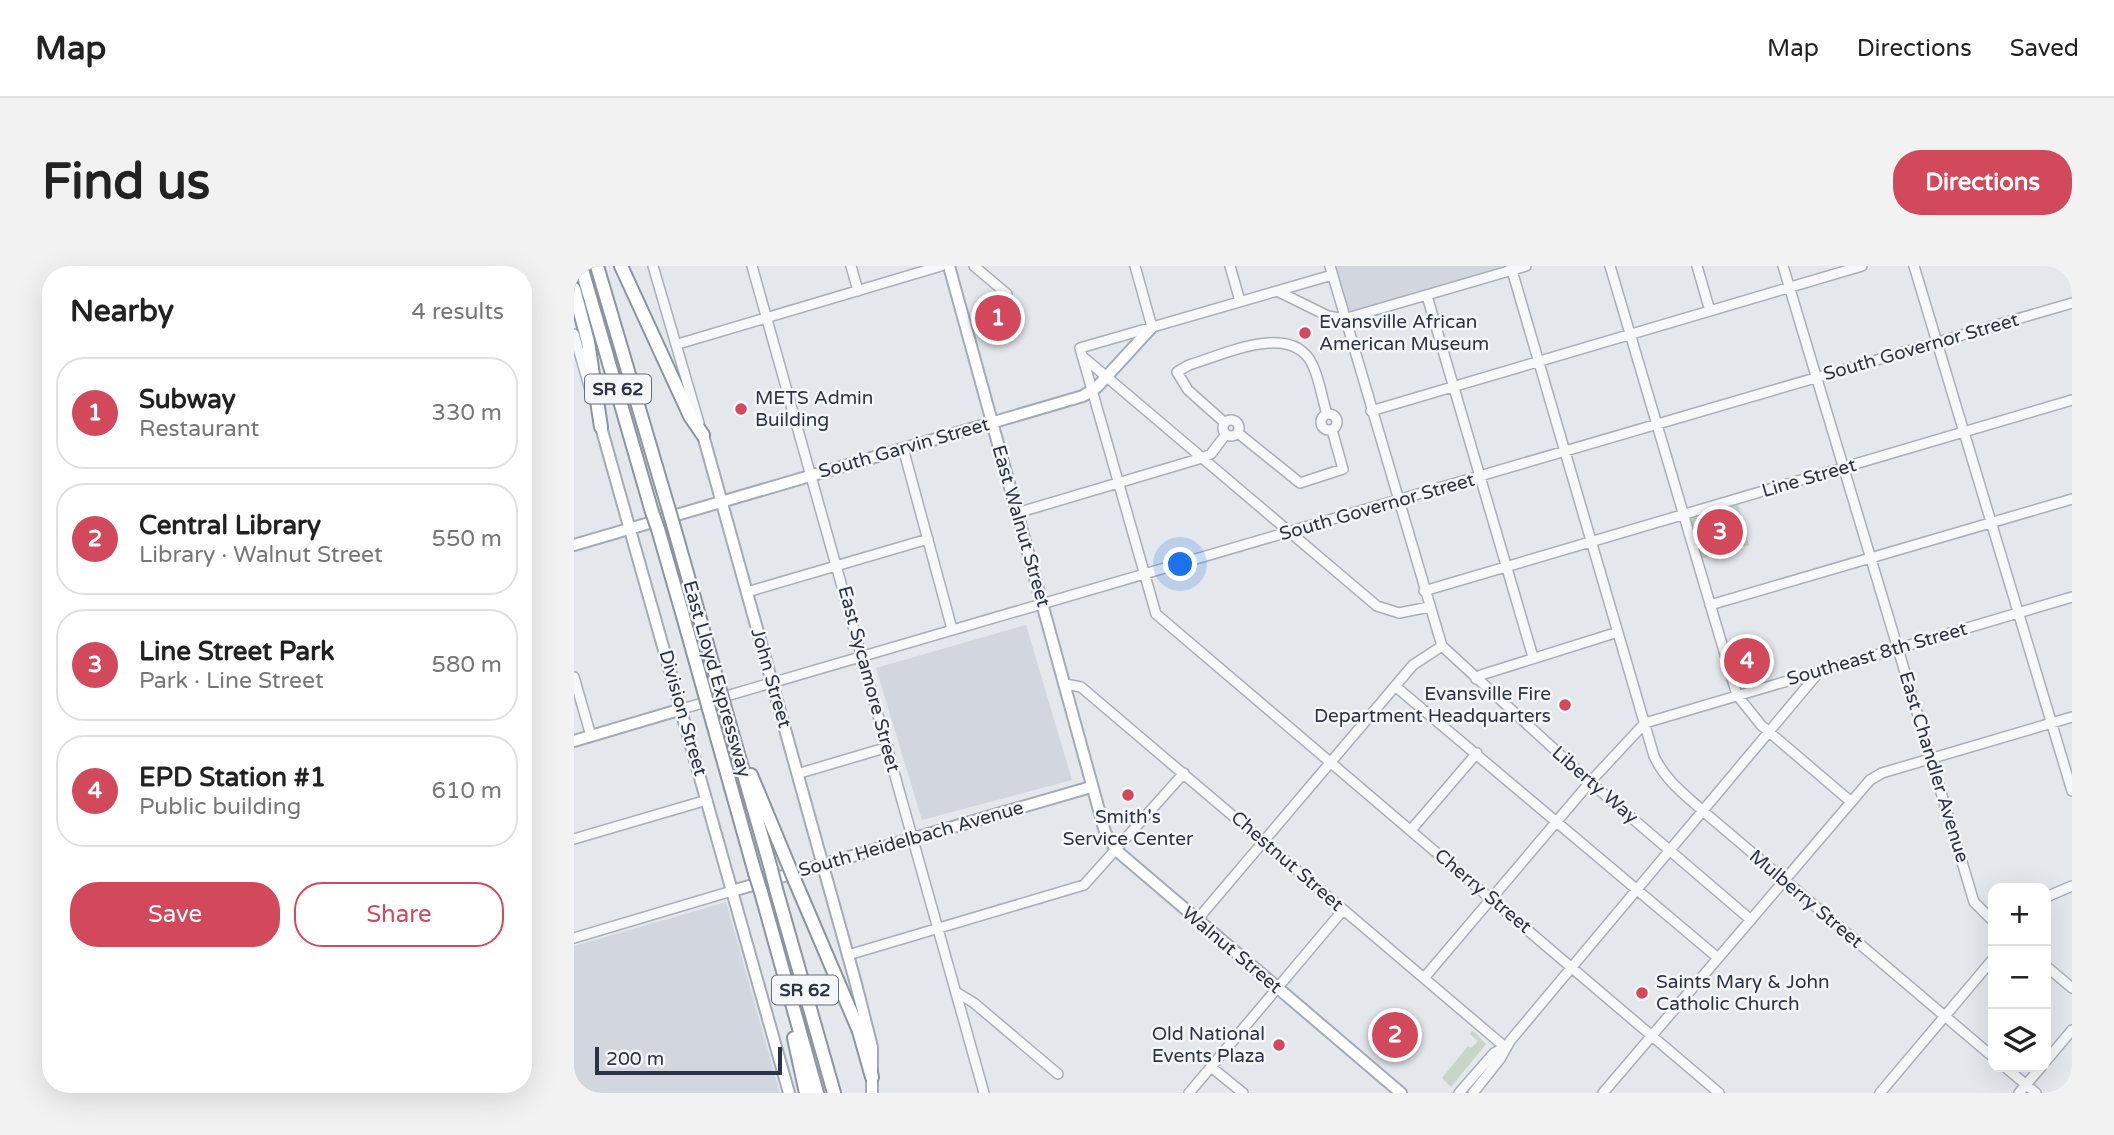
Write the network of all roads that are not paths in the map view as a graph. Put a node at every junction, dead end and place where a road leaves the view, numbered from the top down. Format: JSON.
{"nodes":[{"id":1,"x":581,"y":266,"type":"edge"},
{"id":2,"x":597,"y":266,"type":"edge"},
{"id":3,"x":621,"y":266,"type":"edge"},
{"id":4,"x":653,"y":266,"type":"edge"},
{"id":5,"x":752,"y":266,"type":"edge"},
{"id":6,"x":851,"y":266,"type":"edge"},
{"id":7,"x":941,"y":266,"type":"edge"},
{"id":8,"x":949,"y":266,"type":"edge"},
{"id":9,"x":1135,"y":266,"type":"edge"},
{"id":10,"x":1230,"y":266,"type":"edge"},
{"id":11,"x":1526,"y":266,"type":"edge"},
{"id":12,"x":1610,"y":266,"type":"edge"},
{"id":13,"x":1697,"y":266,"type":"edge"},
{"id":14,"x":1783,"y":266,"type":"edge"},
{"id":15,"x":1862,"y":266,"type":"edge"},
{"id":16,"x":1914,"y":266,"type":"edge"},
{"id":17,"x":978,"y":267,"type":"edge"},
{"id":18,"x":1511,"y":268,"type":"edge"},
{"id":19,"x":1331,"y":271,"type":"edge"},
{"id":20,"x":1790,"y":287,"type":"junction"},
{"id":21,"x":574,"y":289,"type":"edge"},
{"id":22,"x":858,"y":291,"type":"junction"},
{"id":23,"x":1277,"y":291,"type":"junction"},
{"id":24,"x":1007,"y":294,"type":"dead end"},
{"id":25,"x":1427,"y":296,"type":"junction"},
{"id":26,"x":1240,"y":301,"type":"junction"},
{"id":27,"x":2072,"y":303,"type":"edge"},
{"id":28,"x":1710,"y":311,"type":"junction"},
{"id":29,"x":768,"y":317,"type":"junction"},
{"id":30,"x":1344,"y":319,"type":"junction"},
{"id":31,"x":1152,"y":327,"type":"junction"},
{"id":32,"x":574,"y":334,"type":"edge"},
{"id":33,"x":1630,"y":334,"type":"junction"},
{"id":34,"x":1938,"y":342,"type":"junction"},
{"id":35,"x":678,"y":344,"type":"junction"},
{"id":36,"x":576,"y":346,"type":"edge"},
{"id":37,"x":1082,"y":356,"type":"junction"},
{"id":38,"x":1539,"y":361,"type":"junction"},
{"id":39,"x":1106,"y":377,"type":"junction"},
{"id":40,"x":1817,"y":377,"type":"junction"},
{"id":41,"x":1453,"y":386,"type":"junction"},
{"id":42,"x":1091,"y":391,"type":"junction"},
{"id":43,"x":2072,"y":400,"type":"edge"},
{"id":44,"x":1371,"y":411,"type":"junction"},
{"id":45,"x":993,"y":422,"type":"junction"},
{"id":46,"x":1225,"y":423,"type":"junction"},
{"id":47,"x":1657,"y":425,"type":"junction"},
{"id":48,"x":601,"y":427,"type":"junction"},
{"id":49,"x":1965,"y":432,"type":"junction"},
{"id":50,"x":1238,"y":433,"type":"junction"},
{"id":51,"x":1226,"y":434,"type":"junction"},
{"id":52,"x":703,"y":435,"type":"junction"},
{"id":53,"x":903,"y":448,"type":"junction"},
{"id":54,"x":1565,"y":451,"type":"junction"},
{"id":55,"x":1202,"y":458,"type":"junction"},
{"id":56,"x":1844,"y":468,"type":"junction"},
{"id":57,"x":812,"y":475,"type":"junction"},
{"id":58,"x":1480,"y":477,"type":"junction"},
{"id":59,"x":1117,"y":484,"type":"junction"},
{"id":60,"x":2072,"y":499,"type":"edge"},
{"id":61,"x":1397,"y":500,"type":"junction"},
{"id":62,"x":721,"y":501,"type":"junction"},
{"id":63,"x":1017,"y":513,"type":"junction"},
{"id":64,"x":1683,"y":515,"type":"junction"},
{"id":65,"x":1992,"y":522,"type":"junction"},
{"id":66,"x":631,"y":528,"type":"junction"},
{"id":67,"x":1290,"y":532,"type":"junction"},
{"id":68,"x":928,"y":539,"type":"junction"},
{"id":69,"x":1591,"y":541,"type":"junction"},
{"id":70,"x":574,"y":545,"type":"edge"},
{"id":71,"x":1871,"y":557,"type":"junction"},
{"id":72,"x":838,"y":565,"type":"junction"},
{"id":73,"x":1506,"y":567,"type":"junction"},
{"id":74,"x":1142,"y":575,"type":"junction"},
{"id":75,"x":1424,"y":591,"type":"junction"},
{"id":76,"x":747,"y":592,"type":"junction"},
{"id":77,"x":2072,"y":597,"type":"edge"},
{"id":78,"x":1043,"y":603,"type":"junction"},
{"id":79,"x":1710,"y":605,"type":"junction"},
{"id":80,"x":1429,"y":607,"type":"junction"},
{"id":81,"x":2018,"y":613,"type":"junction"},
{"id":82,"x":952,"y":629,"type":"junction"},
{"id":83,"x":1618,"y":632,"type":"junction"},
{"id":84,"x":1442,"y":646,"type":"junction"},
{"id":85,"x":1898,"y":648,"type":"junction"},
{"id":86,"x":862,"y":656,"type":"junction"},
{"id":87,"x":1532,"y":657,"type":"junction"},
{"id":88,"x":1820,"y":671,"type":"junction"},
{"id":89,"x":574,"y":677,"type":"edge"},
{"id":90,"x":1476,"y":679,"type":"junction"},
{"id":91,"x":772,"y":683,"type":"junction"},
{"id":92,"x":1065,"y":684,"type":"junction"},
{"id":93,"x":1395,"y":686,"type":"junction"},
{"id":94,"x":1737,"y":695,"type":"junction"},
{"id":95,"x":682,"y":709,"type":"junction"},
{"id":96,"x":725,"y":711,"type":"junction"},
{"id":97,"x":2072,"y":717,"type":"edge"},
{"id":98,"x":1645,"y":723,"type":"junction"},
{"id":99,"x":2052,"y":723,"type":"junction"},
{"id":100,"x":1770,"y":733,"type":"junction"},
{"id":101,"x":590,"y":736,"type":"junction"},
{"id":102,"x":574,"y":741,"type":"edge"},
{"id":103,"x":888,"y":747,"type":"junction"},
{"id":104,"x":1477,"y":753,"type":"junction"},
{"id":105,"x":1931,"y":759,"type":"junction"},
{"id":106,"x":1331,"y":763,"type":"junction"},
{"id":107,"x":1184,"y":773,"type":"junction"},
{"id":108,"x":797,"y":774,"type":"junction"},
{"id":109,"x":1591,"y":781,"type":"junction"},
{"id":110,"x":1091,"y":787,"type":"junction"},
{"id":111,"x":2072,"y":791,"type":"edge"},
{"id":112,"x":707,"y":800,"type":"junction"},
{"id":113,"x":1850,"y":801,"type":"junction"},
{"id":114,"x":1704,"y":812,"type":"junction"},
{"id":115,"x":1558,"y":821,"type":"junction"},
{"id":116,"x":1411,"y":830,"type":"junction"},
{"id":117,"x":913,"y":838,"type":"junction"},
{"id":118,"x":574,"y":839,"type":"edge"},
{"id":119,"x":1264,"y":842,"type":"junction"},
{"id":120,"x":1116,"y":850,"type":"junction"},
{"id":121,"x":1670,"y":850,"type":"junction"},
{"id":122,"x":823,"y":864,"type":"junction"},
{"id":123,"x":1783,"y":881,"type":"junction"},
{"id":124,"x":2072,"y":886,"type":"edge"},
{"id":125,"x":1637,"y":889,"type":"junction"},
{"id":126,"x":732,"y":891,"type":"junction"},
{"id":127,"x":2051,"y":895,"type":"edge"},
{"id":128,"x":1491,"y":898,"type":"junction"},
{"id":129,"x":1343,"y":910,"type":"junction"},
{"id":130,"x":1988,"y":917,"type":"edge"},
{"id":131,"x":1751,"y":919,"type":"junction"},
{"id":132,"x":1197,"y":920,"type":"junction"},
{"id":133,"x":938,"y":929,"type":"junction"},
{"id":134,"x":574,"y":938,"type":"edge"},
{"id":135,"x":848,"y":955,"type":"junction"},
{"id":136,"x":1718,"y":958,"type":"junction"},
{"id":137,"x":1988,"y":965,"type":"edge"},
{"id":138,"x":782,"y":969,"type":"junction"},
{"id":139,"x":1572,"y":969,"type":"junction"},
{"id":140,"x":2051,"y":970,"type":"edge"},
{"id":141,"x":1424,"y":978,"type":"junction"},
{"id":142,"x":1278,"y":988,"type":"junction"},
{"id":143,"x":2072,"y":988,"type":"edge"},
{"id":144,"x":956,"y":992,"type":"junction"},
{"id":145,"x":1945,"y":1016,"type":"junction"},
{"id":146,"x":2072,"y":1030,"type":"edge"},
{"id":147,"x":1652,"y":1036,"type":"junction"},
{"id":148,"x":1505,"y":1047,"type":"junction"},
{"id":149,"x":1988,"y":1053,"type":"edge"},
{"id":150,"x":2051,"y":1055,"type":"edge"},
{"id":151,"x":1211,"y":1067,"type":"junction"},
{"id":152,"x":2011,"y":1072,"type":"edge"},
{"id":153,"x":2037,"y":1072,"type":"edge"},
{"id":154,"x":1058,"y":1074,"type":"dead end"},
{"id":155,"x":872,"y":1077,"type":"junction"},
{"id":156,"x":2026,"y":1084,"type":"junction"},
{"id":157,"x":789,"y":1093,"type":"edge"},
{"id":158,"x":806,"y":1093,"type":"edge"},
{"id":159,"x":817,"y":1093,"type":"edge"},
{"id":160,"x":834,"y":1093,"type":"edge"},
{"id":161,"x":872,"y":1093,"type":"edge"},
{"id":162,"x":984,"y":1093,"type":"edge"},
{"id":163,"x":1189,"y":1093,"type":"edge"},
{"id":164,"x":1243,"y":1093,"type":"edge"},
{"id":165,"x":1401,"y":1093,"type":"edge"},
{"id":166,"x":1460,"y":1093,"type":"edge"},
{"id":167,"x":1473,"y":1093,"type":"edge"},
{"id":168,"x":1602,"y":1093,"type":"edge"},
{"id":169,"x":1719,"y":1093,"type":"edge"},
{"id":170,"x":1880,"y":1093,"type":"edge"},
{"id":171,"x":2019,"y":1093,"type":"edge"},
{"id":172,"x":2036,"y":1093,"type":"edge"}],
"edges":[{"from":1,"to":138,"type":"highway","name":"East Lloyd Expressway","number":"SR 62","bridge":true},
{"from":2,"to":96,"type":"highway","name":"East Lloyd Expressway","number":"SR 62","bridge":true},
{"from":3,"to":52,"type":"highway"},
{"from":4,"to":35,"type":"street","name":"John Street"},
{"from":5,"to":29,"type":"street","name":"East Sycamore Street"},
{"from":6,"to":22,"type":"street"},
{"from":7,"to":22,"type":"street"},
{"from":8,"to":45,"type":"main road","name":"East Walnut Street"},
{"from":9,"to":31,"type":"street"},
{"from":10,"to":26,"type":"street"},
{"from":11,"to":18,"type":"street"},
{"from":12,"to":33,"type":"street"},
{"from":13,"to":28,"type":"street"},
{"from":14,"to":20,"type":"street","name":"East Chandler Avenue"},
{"from":15,"to":20,"type":"street"},
{"from":16,"to":34,"type":"street"},
{"from":17,"to":24,"type":"street"},
{"from":18,"to":25,"type":"street"},
{"from":18,"to":38,"type":"street","name":"Mulberry Street"},
{"from":19,"to":23,"type":"street"},
{"from":19,"to":30,"type":"street"},
{"from":20,"to":28,"type":"street"},
{"from":20,"to":40,"type":"street","name":"East Chandler Avenue"},
{"from":21,"to":48,"type":"highway"},
{"from":22,"to":29,"type":"street"},
{"from":23,"to":26,"type":"street"},
{"from":23,"to":30,"type":"street"},
{"from":25,"to":30,"type":"street"},
{"from":25,"to":41,"type":"street"},
{"from":26,"to":31,"type":"street"},
{"from":27,"to":34,"type":"street","name":"South Governor Street"},
{"from":28,"to":33,"type":"street"},
{"from":29,"to":35,"type":"street"},
{"from":29,"to":57,"type":"street","name":"East Sycamore Street"},
{"from":30,"to":44,"type":"street"},
{"from":31,"to":37,"type":"street"},
{"from":31,"to":39,"type":"main road","name":"South Garvin Street"},
{"from":32,"to":36,"type":"street","name":"Division Street"},
{"from":33,"to":38,"type":"street"},
{"from":33,"to":47,"type":"street"},
{"from":34,"to":40,"type":"street","name":"South Governor Street"},
{"from":34,"to":49,"type":"street"},
{"from":35,"to":52,"type":"street","name":"John Street"},
{"from":36,"to":48,"type":"street","name":"Division Street"},
{"from":37,"to":39,"type":"street"},
{"from":37,"to":42,"type":"street","name":"Cherry Street"},
{"from":38,"to":41,"type":"street"},
{"from":38,"to":54,"type":"street","name":"Mulberry Street"},
{"from":39,"to":42,"type":"main road","name":"South Garvin Street"},
{"from":39,"to":55,"type":"street"},
{"from":40,"to":47,"type":"street","name":"South Governor Street"},
{"from":40,"to":56,"type":"street","name":"East Chandler Avenue"},
{"from":41,"to":44,"type":"street"},
{"from":41,"to":58,"type":"street"},
{"from":42,"to":45,"type":"main road","name":"South Garvin Street"},
{"from":42,"to":59,"type":"street","name":"Cherry Street"},
{"from":43,"to":49,"type":"street","name":"Line Street"},
{"from":44,"to":61,"type":"street"},
{"from":45,"to":53,"type":"main road","name":"South Garvin Street"},
{"from":45,"to":63,"type":"main road","name":"East Walnut Street"},
{"from":46,"to":50,"type":"street"},
{"from":46,"to":50,"type":"street"},
{"from":46,"to":51,"type":"street"},
{"from":47,"to":54,"type":"street","name":"South Governor Street"},
{"from":47,"to":64,"type":"street"},
{"from":48,"to":66,"type":"main road","name":"Division Street"},
{"from":49,"to":56,"type":"street","name":"Line Street"},
{"from":49,"to":65,"type":"street"},
{"from":50,"to":51,"type":"street"},
{"from":51,"to":55,"type":"street"},
{"from":52,"to":62,"type":"main road","name":"John Street"},
{"from":53,"to":57,"type":"main road","name":"South Garvin Street"},
{"from":53,"to":68,"type":"street"},
{"from":54,"to":58,"type":"street","name":"South Governor Street"},
{"from":54,"to":69,"type":"street","name":"Mulberry Street"},
{"from":55,"to":59,"type":"street"},
{"from":55,"to":67,"type":"street"},
{"from":56,"to":64,"type":"street","name":"Line Street"},
{"from":56,"to":71,"type":"street","name":"East Chandler Avenue"},
{"from":57,"to":62,"type":"main road","name":"South Garvin Street"},
{"from":57,"to":72,"type":"street","name":"East Sycamore Street"},
{"from":58,"to":61,"type":"street","name":"South Governor Street"},
{"from":58,"to":73,"type":"street"},
{"from":59,"to":63,"type":"street"},
{"from":59,"to":74,"type":"street","name":"Cherry Street"},
{"from":60,"to":65,"type":"street"},
{"from":61,"to":67,"type":"street","name":"South Governor Street"},
{"from":61,"to":75,"type":"street"},
{"from":62,"to":66,"type":"main road","name":"South Garvin Street"},
{"from":62,"to":76,"type":"main road","name":"John Street"},
{"from":63,"to":78,"type":"main road","name":"East Walnut Street"},
{"from":64,"to":69,"type":"street","name":"Line Street"},
{"from":64,"to":79,"type":"street"},
{"from":65,"to":71,"type":"street"},
{"from":65,"to":81,"type":"street"},
{"from":66,"to":70,"type":"main road","name":"South Garvin Street"},
{"from":66,"to":95,"type":"main road","name":"Division Street"},
{"from":67,"to":74,"type":"street","name":"South Governor Street"},
{"from":67,"to":80,"type":"street"},
{"from":68,"to":72,"type":"street"},
{"from":68,"to":82,"type":"street"},
{"from":69,"to":73,"type":"street","name":"Line Street"},
{"from":69,"to":83,"type":"street","name":"Mulberry Street"},
{"from":71,"to":79,"type":"street"},
{"from":71,"to":85,"type":"street","name":"East Chandler Avenue"},
{"from":72,"to":76,"type":"street"},
{"from":72,"to":86,"type":"street","name":"East Sycamore Street"},
{"from":73,"to":75,"type":"street","name":"Line Street"},
{"from":73,"to":87,"type":"street"},
{"from":74,"to":78,"type":"street","name":"South Governor Street"},
{"from":74,"to":106,"type":"street","name":"Cherry Street"},
{"from":75,"to":80,"type":"street"},
{"from":76,"to":91,"type":"main road","name":"John Street"},
{"from":77,"to":81,"type":"street","name":"Southeast 8th Street"},
{"from":78,"to":82,"type":"street","name":"South Governor Street"},
{"from":78,"to":92,"type":"main road","name":"East Walnut Street"},
{"from":79,"to":94,"type":"street"},
{"from":80,"to":84,"type":"street"},
{"from":81,"to":85,"type":"street","name":"Southeast 8th Street"},
{"from":81,"to":99,"type":"street"},
{"from":82,"to":86,"type":"street","name":"South Governor Street"},
{"from":83,"to":87,"type":"street"},
{"from":83,"to":98,"type":"street","name":"Mulberry Street"},
{"from":84,"to":90,"type":"street","name":"Liberty Way"},
{"from":84,"to":93,"type":"street"},
{"from":85,"to":88,"type":"street","name":"Southeast 8th Street"},
{"from":85,"to":105,"type":"street","name":"East Chandler Avenue"},
{"from":86,"to":91,"type":"street","name":"South Governor Street"},
{"from":86,"to":103,"type":"street","name":"East Sycamore Street"},
{"from":87,"to":90,"type":"street"},
{"from":88,"to":94,"type":"street","name":"Southeast 8th Street"},
{"from":88,"to":100,"type":"street"},
{"from":89,"to":101,"type":"street"},
{"from":90,"to":109,"type":"street","name":"Liberty Way"},
{"from":91,"to":95,"type":"street","name":"South Governor Street"},
{"from":91,"to":108,"type":"main road","name":"John Street"},
{"from":92,"to":107,"type":"street","name":"Chestnut Street"},
{"from":92,"to":110,"type":"main road","name":"East Walnut Street"},
{"from":93,"to":104,"type":"street"},
{"from":93,"to":106,"type":"street"},
{"from":94,"to":98,"type":"street","name":"Southeast 8th Street"},
{"from":94,"to":100,"type":"street"},
{"from":95,"to":101,"type":"main road"},
{"from":95,"to":112,"type":"main road","name":"Division Street"},
{"from":96,"to":155,"type":"highway","bridge":true},
{"from":96,"to":160,"type":"highway","name":"East Lloyd Expressway","number":"SR 62","bridge":true},
{"from":97,"to":99,"type":"street"},
{"from":98,"to":109,"type":"street"},
{"from":98,"to":114,"type":"street","name":"Mulberry Street"},
{"from":99,"to":105,"type":"street"},
{"from":99,"to":111,"type":"street"},
{"from":100,"to":113,"type":"street"},
{"from":100,"to":114,"type":"street"},
{"from":101,"to":102,"type":"main road"},
{"from":103,"to":108,"type":"street"},
{"from":103,"to":117,"type":"street","name":"East Sycamore Street"},
{"from":104,"to":115,"type":"street"},
{"from":104,"to":116,"type":"street"},
{"from":105,"to":113,"type":"street"},
{"from":105,"to":130,"type":"street","name":"East Chandler Avenue"},
{"from":106,"to":116,"type":"street","name":"Cherry Street"},
{"from":106,"to":119,"type":"street"},
{"from":107,"to":119,"type":"street","name":"Chestnut Street"},
{"from":107,"to":120,"type":"street"},
{"from":108,"to":122,"type":"main road","name":"John Street"},
{"from":109,"to":115,"type":"street"},
{"from":109,"to":121,"type":"street","name":"Liberty Way"},
{"from":110,"to":117,"type":"main road","name":"South Heidelbach Avenue"},
{"from":110,"to":120,"type":"main road","name":"Walnut Street"},
{"from":112,"to":118,"type":"street"},
{"from":112,"to":126,"type":"main road","name":"Division Street"},
{"from":113,"to":123,"type":"street"},
{"from":114,"to":121,"type":"street"},
{"from":114,"to":123,"type":"street","name":"Mulberry Street"},
{"from":115,"to":125,"type":"street"},
{"from":115,"to":128,"type":"street"},
{"from":116,"to":128,"type":"street","name":"Cherry Street"},
{"from":117,"to":122,"type":"main road","name":"South Heidelbach Avenue"},
{"from":117,"to":133,"type":"street","name":"East Sycamore Street"},
{"from":119,"to":129,"type":"street","name":"Chestnut Street"},
{"from":119,"to":132,"type":"street"},
{"from":120,"to":132,"type":"main road","name":"Walnut Street"},
{"from":120,"to":133,"type":"street"},
{"from":121,"to":125,"type":"street"},
{"from":121,"to":131,"type":"street","name":"Liberty Way"},
{"from":122,"to":126,"type":"main road","name":"South Heidelbach Avenue"},
{"from":122,"to":135,"type":"main road","name":"John Street"},
{"from":123,"to":131,"type":"street"},
{"from":123,"to":145,"type":"street","name":"Mulberry Street"},
{"from":124,"to":127,"type":"street"},
{"from":125,"to":136,"type":"street"},
{"from":125,"to":139,"type":"street"},
{"from":126,"to":134,"type":"street"},
{"from":126,"to":157,"type":"main road","name":"Division Street"},
{"from":128,"to":139,"type":"street","name":"Cherry Street"},
{"from":128,"to":141,"type":"street"},
{"from":129,"to":141,"type":"street","name":"Chestnut Street"},
{"from":129,"to":142,"type":"street"},
{"from":131,"to":136,"type":"street"},
{"from":132,"to":142,"type":"main road","name":"Walnut Street"},
{"from":133,"to":135,"type":"street"},
{"from":133,"to":144,"type":"street","name":"East Sycamore Street"},
{"from":135,"to":155,"type":"main road","name":"John Street"},
{"from":136,"to":147,"type":"street"},
{"from":137,"to":145,"type":"street"},
{"from":138,"to":158,"type":"highway"},
{"from":138,"to":159,"type":"highway","name":"East Lloyd Expressway","number":"SR 62"},
{"from":139,"to":147,"type":"street","name":"Cherry Street"},
{"from":139,"to":148,"type":"street"},
{"from":140,"to":143,"type":"street"},
{"from":141,"to":148,"type":"street","name":"Chestnut Street"},
{"from":142,"to":151,"type":"street"},
{"from":142,"to":165,"type":"main road","name":"Walnut Street"},
{"from":144,"to":154,"type":"street"},
{"from":144,"to":162,"type":"street","name":"East Sycamore Street"},
{"from":145,"to":149,"type":"street","name":"Mulberry Street"},
{"from":145,"to":170,"type":"street"},
{"from":146,"to":150,"type":"street"},
{"from":147,"to":168,"type":"street"},
{"from":147,"to":169,"type":"street","name":"Cherry Street"},
{"from":148,"to":166,"type":"street"},
{"from":148,"to":167,"type":"street"},
{"from":151,"to":163,"type":"street"},
{"from":151,"to":164,"type":"street"},
{"from":152,"to":156,"type":"street"},
{"from":153,"to":156,"type":"street"},
{"from":155,"to":161,"type":"main road","name":"John Street"},
{"from":156,"to":171,"type":"street"},
{"from":156,"to":172,"type":"street"}]}
